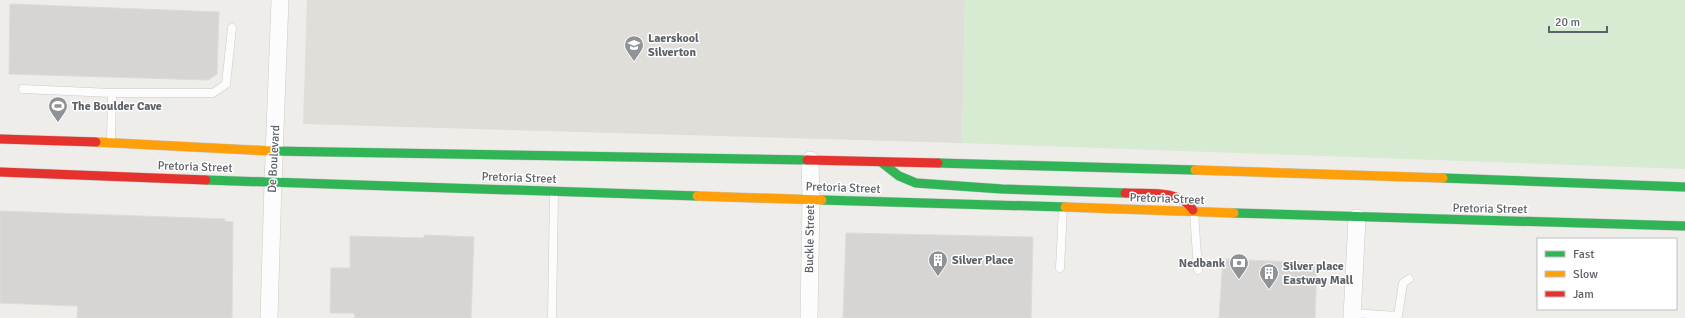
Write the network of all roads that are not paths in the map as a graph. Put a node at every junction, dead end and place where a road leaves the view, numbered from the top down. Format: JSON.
{"nodes":[{"id":1,"x":280,"y":0,"type":"edge"},
{"id":2,"x":232,"y":28,"type":"dead end"},
{"id":3,"x":23,"y":89,"type":"dead end"},
{"id":4,"x":112,"y":93,"type":"junction"},
{"id":5,"x":0,"y":129,"type":"edge"},
{"id":6,"x":3,"y":140,"type":"edge"},
{"id":7,"x":111,"y":142,"type":"junction"},
{"id":8,"x":275,"y":151,"type":"junction"},
{"id":9,"x":810,"y":160,"type":"junction"},
{"id":10,"x":881,"y":162,"type":"junction"},
{"id":11,"x":0,"y":172,"type":"edge"},
{"id":12,"x":273,"y":183,"type":"junction"},
{"id":13,"x":1685,"y":187,"type":"edge"},
{"id":14,"x":554,"y":191,"type":"junction"},
{"id":15,"x":811,"y":199,"type":"junction"},
{"id":16,"x":1063,"y":207,"type":"junction"},
{"id":17,"x":1194,"y":212,"type":"junction"},
{"id":18,"x":1357,"y":218,"type":"junction"},
{"id":19,"x":1685,"y":226,"type":"edge"},
{"id":20,"x":1060,"y":268,"type":"dead end"},
{"id":21,"x":1198,"y":270,"type":"dead end"},
{"id":22,"x":1409,"y":279,"type":"dead end"},
{"id":23,"x":1352,"y":315,"type":"edge"},
{"id":24,"x":269,"y":318,"type":"edge"},
{"id":25,"x":552,"y":318,"type":"edge"},
{"id":26,"x":809,"y":318,"type":"edge"}],
"edges":[{"from":1,"to":8,"type":"street","name":"De Boulevard"},
{"from":2,"to":4,"type":"lane"},
{"from":3,"to":4,"type":"lane"},
{"from":4,"to":7,"type":"lane"},
{"from":5,"to":6,"type":"lane"},
{"from":6,"to":7,"type":"main road","name":"Pretoria Street"},
{"from":7,"to":8,"type":"main road","name":"Pretoria Street"},
{"from":8,"to":9,"type":"main road","name":"Pretoria Street"},
{"from":8,"to":12,"type":"street","name":"De Boulevard"},
{"from":9,"to":10,"type":"main road","name":"Pretoria Street"},
{"from":9,"to":15,"type":"street","name":"Buckle Street"},
{"from":10,"to":13,"type":"main road","name":"Pretoria Street"},
{"from":10,"to":17,"type":"main road"},
{"from":11,"to":12,"type":"main road","name":"Pretoria Street"},
{"from":12,"to":14,"type":"main road","name":"Pretoria Street"},
{"from":12,"to":24,"type":"street","name":"De Boulevard"},
{"from":14,"to":15,"type":"main road","name":"Pretoria Street"},
{"from":14,"to":25,"type":"lane"},
{"from":15,"to":16,"type":"main road","name":"Pretoria Street"},
{"from":15,"to":26,"type":"street","name":"Buckle Street"},
{"from":16,"to":17,"type":"main road","name":"Pretoria Street"},
{"from":16,"to":20,"type":"lane"},
{"from":17,"to":18,"type":"main road","name":"Pretoria Street"},
{"from":17,"to":21,"type":"lane"},
{"from":18,"to":19,"type":"main road","name":"Pretoria Street"},
{"from":18,"to":23,"type":"street"},
{"from":22,"to":23,"type":"lane"}]}
